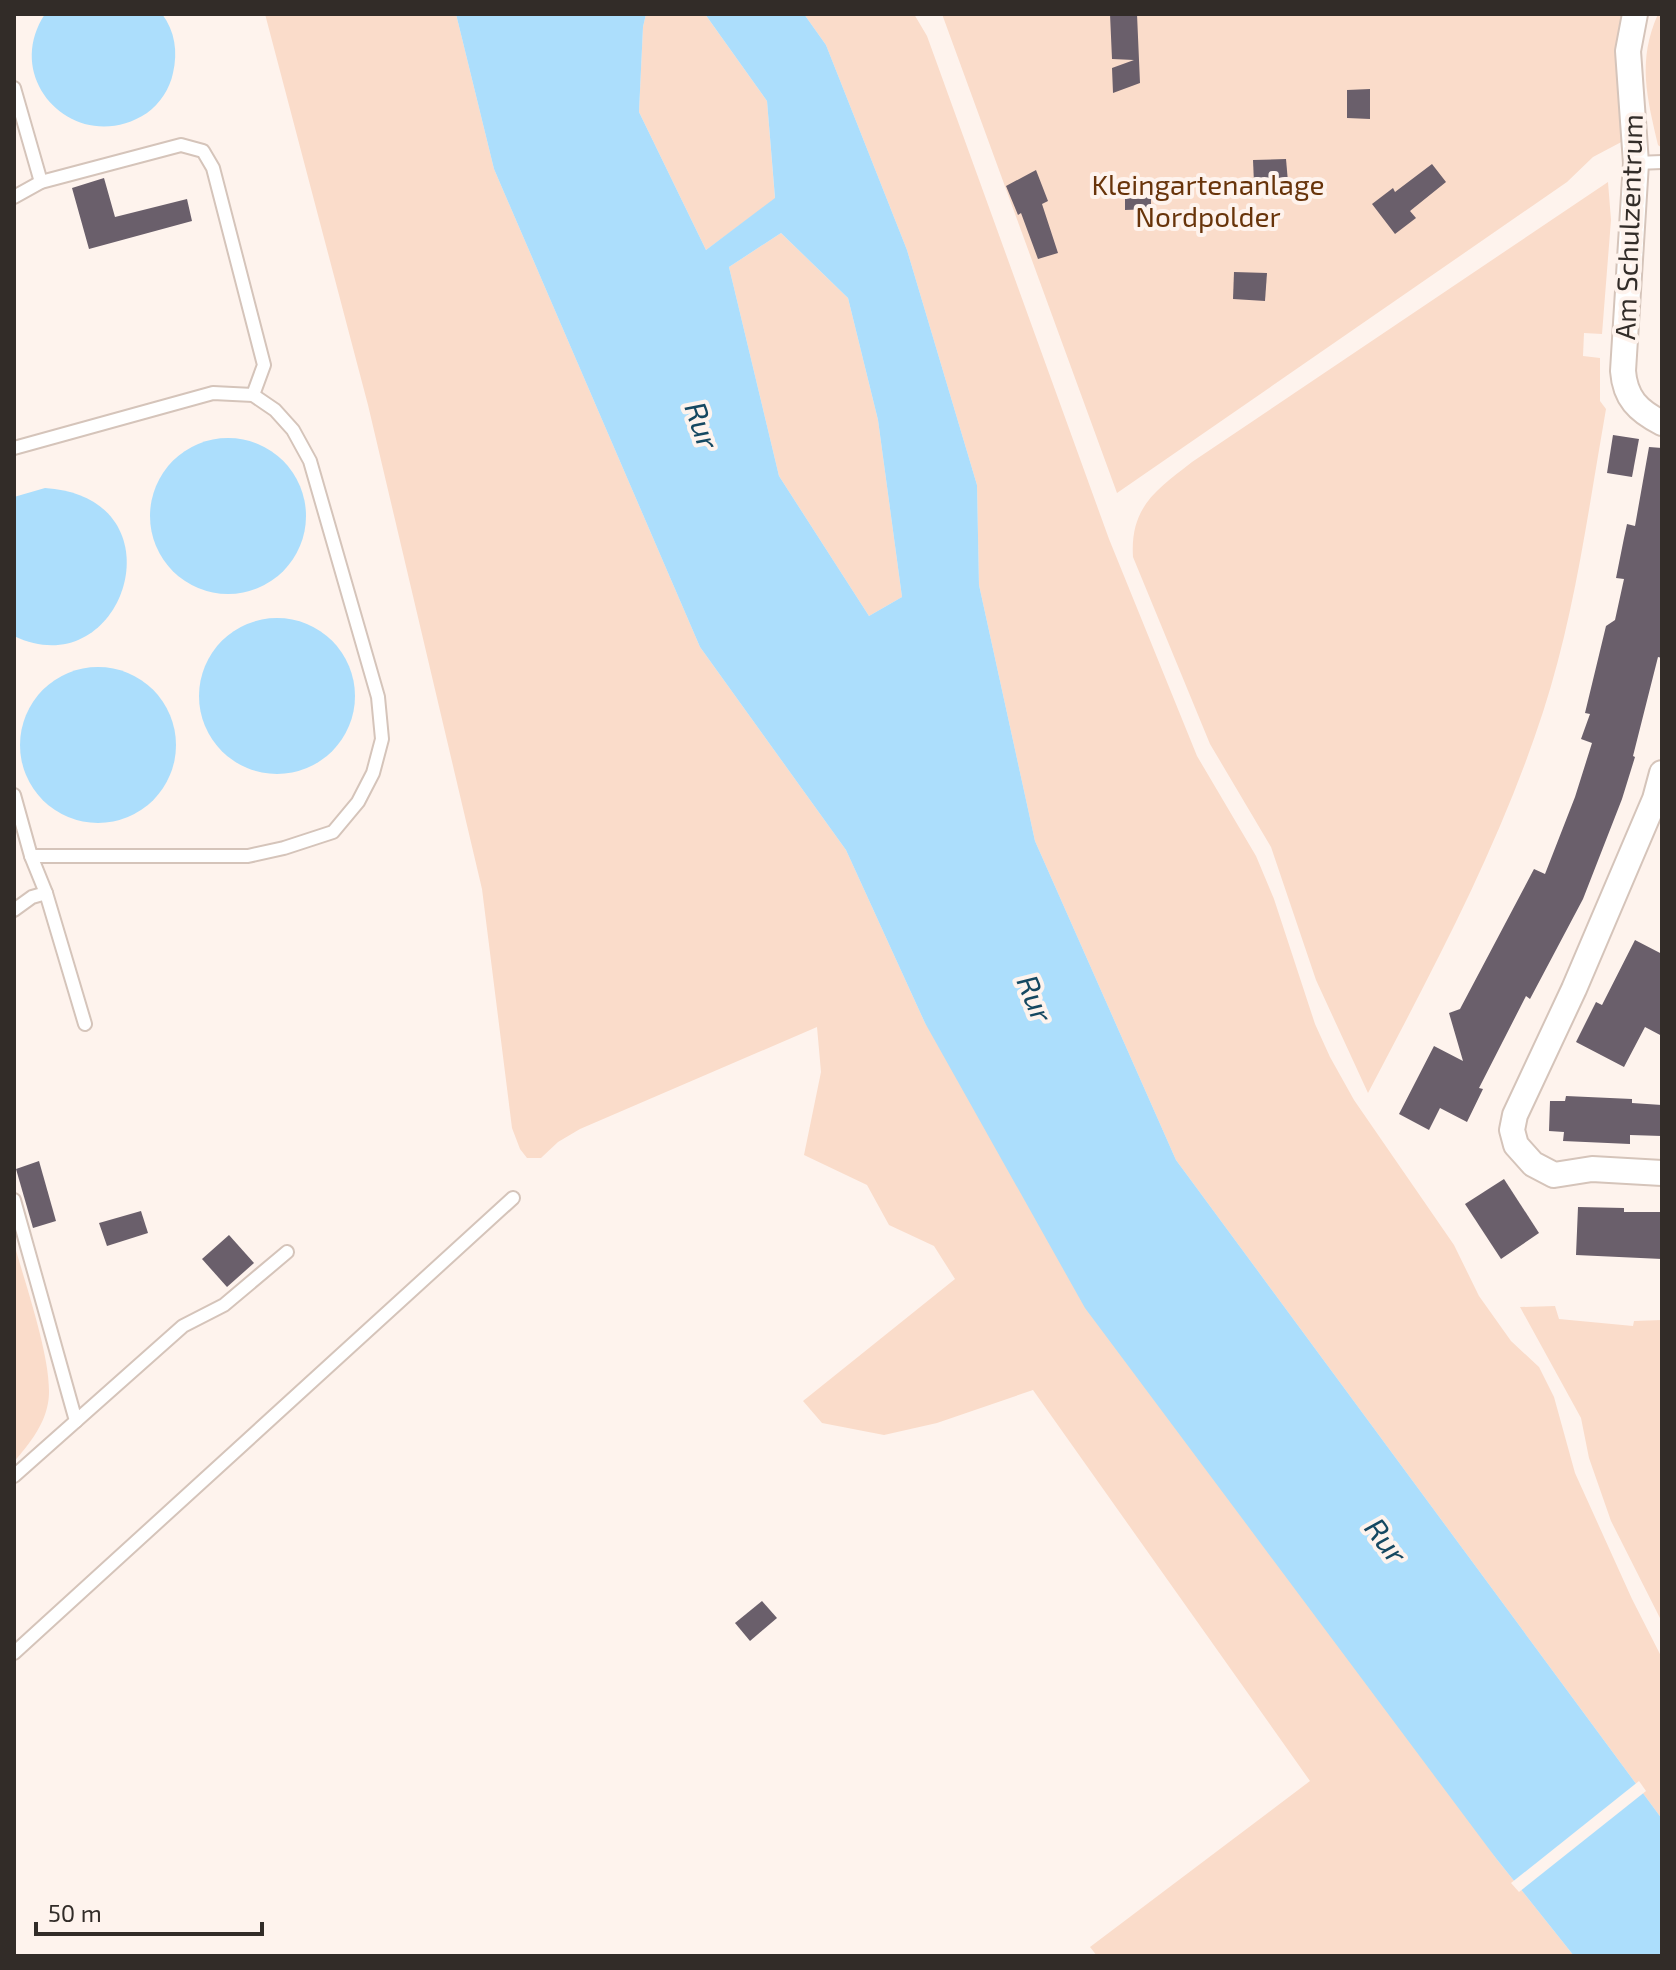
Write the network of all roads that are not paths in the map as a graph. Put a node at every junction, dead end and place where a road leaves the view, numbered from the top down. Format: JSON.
{"nodes":[{"id":1,"x":1635,"y":14,"type":"edge"},
{"id":2,"x":14,"y":88,"type":"edge"},
{"id":3,"x":1662,"y":162,"type":"edge"},
{"id":4,"x":1636,"y":163,"type":"junction"},
{"id":5,"x":41,"y":182,"type":"junction"},
{"id":6,"x":14,"y":197,"type":"edge"},
{"id":7,"x":253,"y":395,"type":"junction"},
{"id":8,"x":1662,"y":423,"type":"edge"},
{"id":9,"x":14,"y":448,"type":"edge"},
{"id":10,"x":1662,"y":773,"type":"edge"},
{"id":11,"x":14,"y":795,"type":"edge"},
{"id":12,"x":1658,"y":802,"type":"edge"},
{"id":13,"x":31,"y":856,"type":"junction"},
{"id":14,"x":46,"y":893,"type":"junction"},
{"id":15,"x":14,"y":910,"type":"edge"},
{"id":16,"x":85,"y":1024,"type":"dead end"},
{"id":17,"x":1662,"y":1173,"type":"edge"},
{"id":18,"x":513,"y":1198,"type":"dead end"},
{"id":19,"x":14,"y":1200,"type":"edge"},
{"id":20,"x":287,"y":1252,"type":"dead end"},
{"id":21,"x":76,"y":1421,"type":"junction"},
{"id":22,"x":14,"y":1476,"type":"edge"},
{"id":23,"x":14,"y":1653,"type":"edge"}],
"edges":[{"from":1,"to":4,"type":"street","name":"Am Schulzentrum"},
{"from":2,"to":5,"type":"lane"},
{"from":3,"to":4,"type":"lane"},
{"from":4,"to":8,"type":"street","name":"Am Schulzentrum"},
{"from":5,"to":6,"type":"lane"},
{"from":5,"to":7,"type":"lane"},
{"from":7,"to":9,"type":"lane"},
{"from":7,"to":13,"type":"lane"},
{"from":10,"to":12,"type":"street"},
{"from":11,"to":13,"type":"lane"},
{"from":12,"to":17,"type":"street"},
{"from":13,"to":14,"type":"lane"},
{"from":14,"to":15,"type":"lane"},
{"from":14,"to":16,"type":"lane"},
{"from":18,"to":23,"type":"lane"},
{"from":19,"to":21,"type":"lane"},
{"from":20,"to":21,"type":"lane"},
{"from":21,"to":22,"type":"lane"}]}
